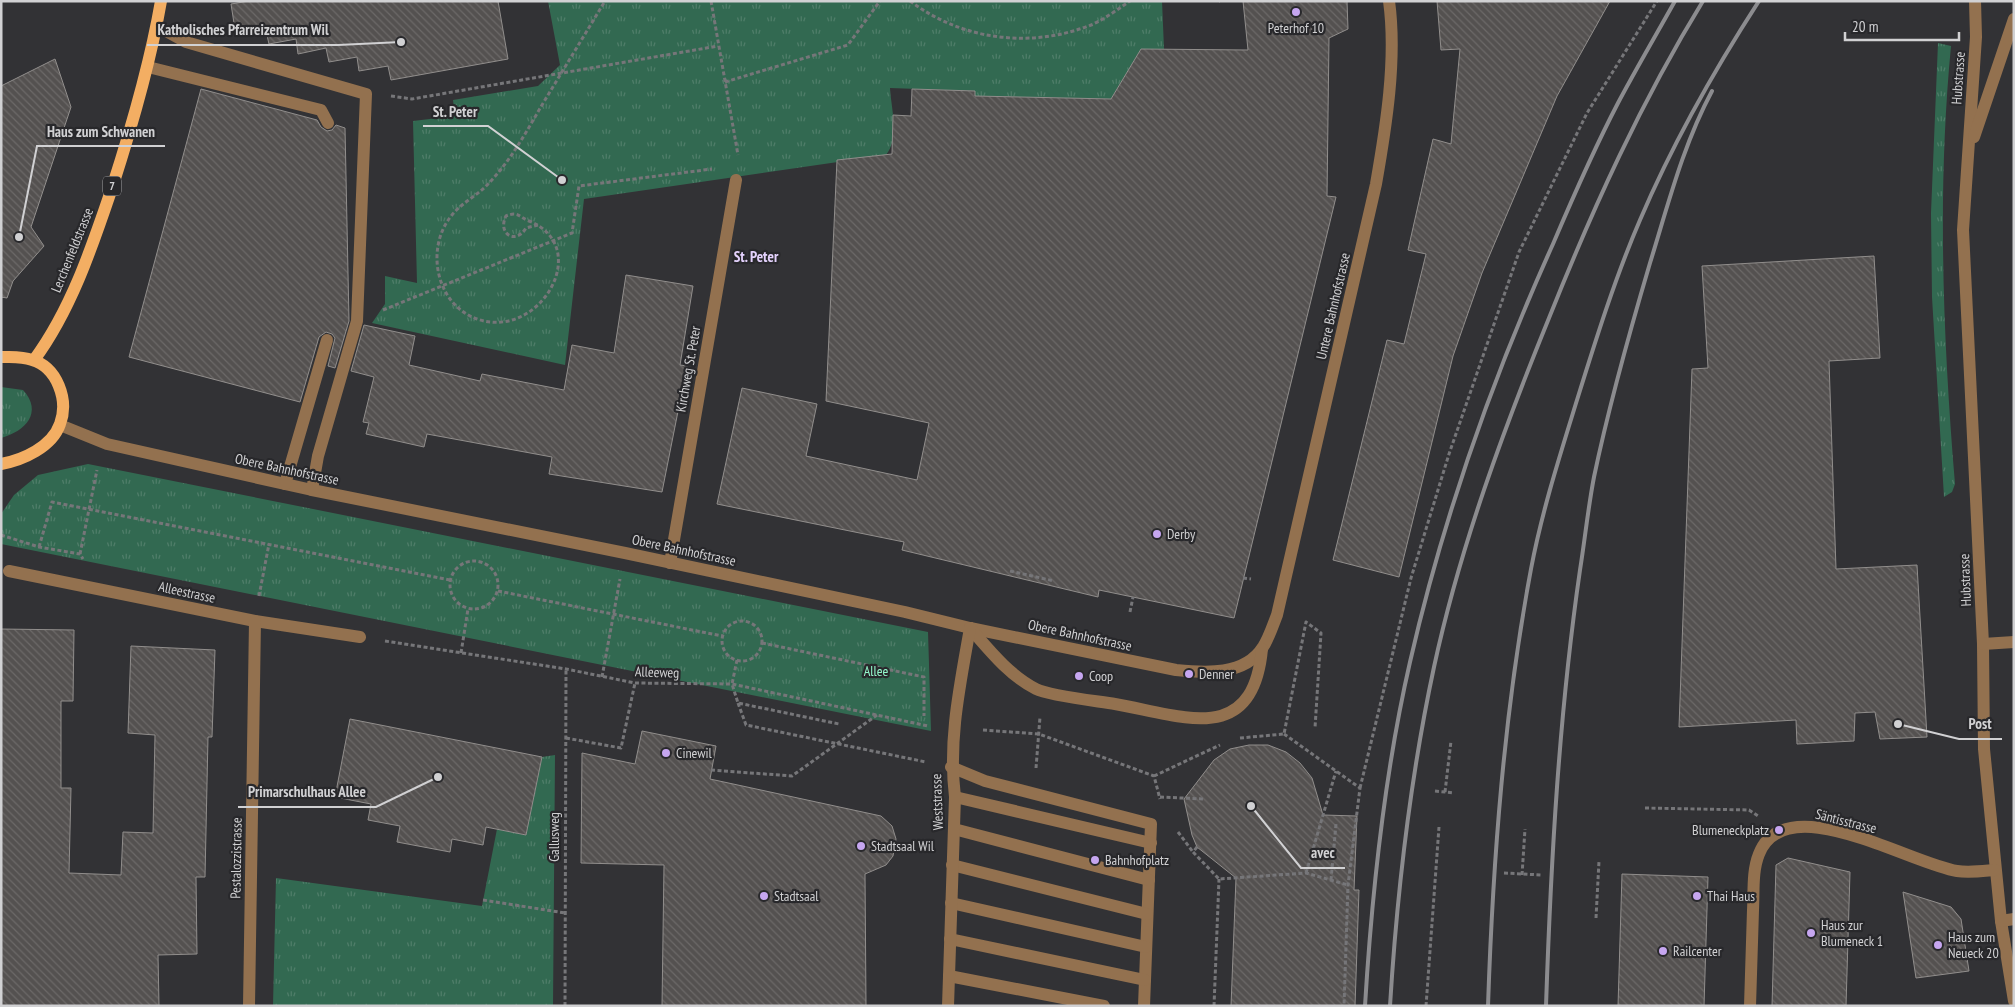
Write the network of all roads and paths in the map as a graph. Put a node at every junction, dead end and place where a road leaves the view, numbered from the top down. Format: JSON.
{"nodes":[{"id":1,"x":161,"y":1,"type":"edge"},
{"id":2,"x":604,"y":1,"type":"edge"},
{"id":3,"x":710,"y":1,"type":"edge"},
{"id":4,"x":880,"y":1,"type":"edge"},
{"id":5,"x":910,"y":1,"type":"edge"},
{"id":6,"x":1130,"y":1,"type":"edge"},
{"id":7,"x":1389,"y":1,"type":"edge"},
{"id":8,"x":1657,"y":1,"type":"edge"},
{"id":9,"x":1975,"y":1,"type":"edge"},
{"id":10,"x":2014,"y":19,"type":"edge"},
{"id":11,"x":157,"y":26,"type":"junction"},
{"id":12,"x":718,"y":46,"type":"junction"},
{"id":13,"x":148,"y":67,"type":"junction"},
{"id":14,"x":562,"y":73,"type":"junction"},
{"id":15,"x":725,"y":82,"type":"junction"},
{"id":16,"x":366,"y":94,"type":"junction"},
{"id":17,"x":328,"y":123,"type":"dead end"},
{"id":18,"x":1968,"y":156,"type":"junction"},
{"id":19,"x":740,"y":165,"type":"junction"},
{"id":20,"x":736,"y":180,"type":"joint"},
{"id":21,"x":538,"y":225,"type":"junction"},
{"id":22,"x":553,"y":239,"type":"junction"},
{"id":23,"x":442,"y":287,"type":"junction"},
{"id":24,"x":357,"y":321,"type":"junction"},
{"id":25,"x":327,"y":340,"type":"dead end"},
{"id":26,"x":1,"y":357,"type":"edge"},
{"id":27,"x":34,"y":360,"type":"junction"},
{"id":28,"x":60,"y":425,"type":"junction"},
{"id":29,"x":1,"y":464,"type":"edge"},
{"id":30,"x":97,"y":470,"type":"dead end"},
{"id":31,"x":285,"y":484,"type":"junction"},
{"id":32,"x":312,"y":490,"type":"junction"},
{"id":33,"x":89,"y":508,"type":"junction"},
{"id":34,"x":270,"y":544,"type":"junction"},
{"id":35,"x":39,"y":547,"type":"dead end"},
{"id":36,"x":80,"y":554,"type":"dead end"},
{"id":37,"x":670,"y":563,"type":"junction"},
{"id":38,"x":10,"y":571,"type":"dead end"},
{"id":39,"x":622,"y":571,"type":"dead end"},
{"id":40,"x":1010,"y":571,"type":"dead end"},
{"id":41,"x":1244,"y":578,"type":"dead end"},
{"id":42,"x":1251,"y":579,"type":"dead end"},
{"id":43,"x":450,"y":580,"type":"junction"},
{"id":44,"x":1054,"y":581,"type":"dead end"},
{"id":45,"x":498,"y":591,"type":"junction"},
{"id":46,"x":1133,"y":597,"type":"dead end"},
{"id":47,"x":468,"y":609,"type":"junction"},
{"id":48,"x":1130,"y":612,"type":"dead end"},
{"id":49,"x":613,"y":614,"type":"junction"},
{"id":50,"x":1277,"y":615,"type":"joint"},
{"id":51,"x":255,"y":621,"type":"junction"},
{"id":52,"x":1306,"y":622,"type":"dead end"},
{"id":53,"x":970,"y":628,"type":"junction"},
{"id":54,"x":722,"y":636,"type":"junction"},
{"id":55,"x":360,"y":637,"type":"joint"},
{"id":56,"x":2014,"y":642,"type":"edge"},
{"id":57,"x":762,"y":643,"type":"junction"},
{"id":58,"x":1983,"y":644,"type":"junction"},
{"id":59,"x":1262,"y":649,"type":"junction"},
{"id":60,"x":461,"y":653,"type":"junction"},
{"id":61,"x":737,"y":660,"type":"junction"},
{"id":62,"x":566,"y":669,"type":"junction"},
{"id":63,"x":602,"y":677,"type":"junction"},
{"id":64,"x":635,"y":684,"type":"junction"},
{"id":65,"x":732,"y":684,"type":"junction"},
{"id":66,"x":738,"y":703,"type":"junction"},
{"id":67,"x":878,"y":714,"type":"junction"},
{"id":68,"x":924,"y":716,"type":"dead end"},
{"id":69,"x":839,"y":724,"type":"dead end"},
{"id":70,"x":1315,"y":728,"type":"dead end"},
{"id":71,"x":983,"y":730,"type":"dead end"},
{"id":72,"x":953,"y":732,"type":"junction"},
{"id":73,"x":1284,"y":734,"type":"dead end"},
{"id":74,"x":566,"y":738,"type":"junction"},
{"id":75,"x":1451,"y":741,"type":"dead end"},
{"id":76,"x":951,"y":767,"type":"junction"},
{"id":77,"x":711,"y":770,"type":"dead end"},
{"id":78,"x":1336,"y":771,"type":"junction"},
{"id":79,"x":1360,"y":788,"type":"junction"},
{"id":80,"x":1435,"y":791,"type":"dead end"},
{"id":81,"x":1445,"y":792,"type":"junction"},
{"id":82,"x":1454,"y":793,"type":"dead end"},
{"id":83,"x":955,"y":797,"type":"junction"},
{"id":84,"x":1160,"y":797,"type":"junction"},
{"id":85,"x":1204,"y":799,"type":"dead end"},
{"id":86,"x":1645,"y":808,"type":"dead end"},
{"id":87,"x":1749,"y":810,"type":"dead end"},
{"id":88,"x":1168,"y":820,"type":"junction"},
{"id":89,"x":1151,"y":824,"type":"junction"},
{"id":90,"x":1336,"y":824,"type":"dead end"},
{"id":91,"x":1439,"y":827,"type":"dead end"},
{"id":92,"x":954,"y":829,"type":"junction"},
{"id":93,"x":1525,"y":829,"type":"dead end"},
{"id":94,"x":1151,"y":843,"type":"junction"},
{"id":95,"x":1197,"y":847,"type":"dead end"},
{"id":96,"x":1193,"y":852,"type":"junction"},
{"id":97,"x":1599,"y":861,"type":"dead end"},
{"id":98,"x":952,"y":865,"type":"junction"},
{"id":99,"x":1996,"y":870,"type":"junction"},
{"id":100,"x":1306,"y":873,"type":"junction"},
{"id":101,"x":1504,"y":873,"type":"dead end"},
{"id":102,"x":1522,"y":874,"type":"junction"},
{"id":103,"x":1541,"y":875,"type":"dead end"},
{"id":104,"x":1219,"y":879,"type":"junction"},
{"id":105,"x":1149,"y":880,"type":"junction"},
{"id":106,"x":1331,"y":880,"type":"junction"},
{"id":107,"x":1348,"y":885,"type":"junction"},
{"id":108,"x":483,"y":900,"type":"dead end"},
{"id":109,"x":951,"y":902,"type":"junction"},
{"id":110,"x":565,"y":913,"type":"junction"},
{"id":111,"x":1147,"y":914,"type":"junction"},
{"id":112,"x":1596,"y":918,"type":"dead end"},
{"id":113,"x":2007,"y":920,"type":"edge"},
{"id":114,"x":950,"y":939,"type":"junction"},
{"id":115,"x":1146,"y":947,"type":"junction"},
{"id":116,"x":949,"y":976,"type":"junction"},
{"id":117,"x":1145,"y":980,"type":"junction"},
{"id":118,"x":2014,"y":1001,"type":"edge"},
{"id":119,"x":249,"y":1006,"type":"edge"},
{"id":120,"x":565,"y":1006,"type":"edge"},
{"id":121,"x":948,"y":1006,"type":"edge"},
{"id":122,"x":1104,"y":1006,"type":"edge"},
{"id":123,"x":1144,"y":1006,"type":"edge"},
{"id":124,"x":1214,"y":1006,"type":"edge"},
{"id":125,"x":1344,"y":1006,"type":"edge"},
{"id":126,"x":1426,"y":1006,"type":"edge"},
{"id":127,"x":1750,"y":1006,"type":"edge"}],
"edges":[{"from":1,"to":11,"type":"main road","name":"Lerchenfeldstrasse","number":"7"},
{"from":2,"to":14,"type":"path"},
{"from":3,"to":12,"type":"path"},
{"from":4,"to":15,"type":"path"},
{"from":5,"to":6,"type":"path"},
{"from":7,"to":50,"type":"street","name":"Untere Bahnhofstrasse"},
{"from":8,"to":79,"type":"path"},
{"from":9,"to":18,"type":"street","name":"Hubstrasse"},
{"from":10,"to":18,"type":"street","name":"Hubstrasse"},
{"from":11,"to":13,"type":"main road","name":"Lerchenfeldstrasse","number":"7"},
{"from":11,"to":16,"type":"street"},
{"from":12,"to":14,"type":"path"},
{"from":12,"to":15,"type":"path"},
{"from":13,"to":17,"type":"street"},
{"from":13,"to":27,"type":"main road","name":"Lerchenfeldstrasse","number":"7"},
{"from":14,"to":16,"type":"path"},
{"from":14,"to":23,"type":"path"},
{"from":15,"to":19,"type":"path"},
{"from":16,"to":24,"type":"street"},
{"from":18,"to":58,"type":"street","name":"Hubstrasse"},
{"from":19,"to":20,"type":"path"},
{"from":19,"to":22,"type":"path"},
{"from":20,"to":37,"type":"street","name":"Kirchweg St. Peter"},
{"from":21,"to":21,"type":"path"},
{"from":21,"to":22,"type":"path"},
{"from":22,"to":23,"type":"path"},
{"from":22,"to":23,"type":"path"},
{"from":23,"to":24,"type":"path"},
{"from":24,"to":32,"type":"street"},
{"from":25,"to":31,"type":"street"},
{"from":26,"to":27,"type":"main road"},
{"from":27,"to":28,"type":"main road"},
{"from":28,"to":29,"type":"main road"},
{"from":28,"to":31,"type":"street","name":"Obere Bahnhofstrasse"},
{"from":30,"to":33,"type":"path"},
{"from":31,"to":32,"type":"street","name":"Obere Bahnhofstrasse"},
{"from":32,"to":37,"type":"street","name":"Obere Bahnhofstrasse"},
{"from":33,"to":34,"type":"path"},
{"from":33,"to":35,"type":"path"},
{"from":33,"to":36,"type":"path"},
{"from":34,"to":43,"type":"path"},
{"from":34,"to":51,"type":"path"},
{"from":37,"to":53,"type":"street","name":"Obere Bahnhofstrasse"},
{"from":38,"to":51,"type":"street","name":"Alleestrasse"},
{"from":39,"to":49,"type":"path"},
{"from":40,"to":44,"type":"path"},
{"from":41,"to":42,"type":"path"},
{"from":43,"to":45,"type":"path"},
{"from":43,"to":47,"type":"path"},
{"from":45,"to":47,"type":"path"},
{"from":45,"to":49,"type":"path"},
{"from":46,"to":48,"type":"path"},
{"from":47,"to":60,"type":"path"},
{"from":49,"to":54,"type":"path"},
{"from":49,"to":63,"type":"path"},
{"from":50,"to":59,"type":"street","name":"Obere Bahnhofstrasse"},
{"from":51,"to":55,"type":"street","name":"Alleestrasse"},
{"from":51,"to":119,"type":"street","name":"Pestalozzistrasse"},
{"from":52,"to":70,"type":"path"},
{"from":53,"to":59,"type":"street","name":"Obere Bahnhofstrasse"},
{"from":53,"to":59,"type":"street"},
{"from":53,"to":72,"type":"street","name":"Weststrasse"},
{"from":54,"to":57,"type":"path"},
{"from":54,"to":61,"type":"path"},
{"from":55,"to":60,"type":"path","name":"Alleeweg"},
{"from":56,"to":58,"type":"street"},
{"from":57,"to":61,"type":"path"},
{"from":57,"to":68,"type":"path"},
{"from":58,"to":99,"type":"street","name":"Hubstrasse"},
{"from":60,"to":62,"type":"path","name":"Alleeweg"},
{"from":61,"to":65,"type":"path"},
{"from":62,"to":63,"type":"path","name":"Alleeweg"},
{"from":62,"to":74,"type":"path","name":"Gallusweg"},
{"from":63,"to":64,"type":"path","name":"Alleeweg"},
{"from":64,"to":65,"type":"path","name":"Alleeweg"},
{"from":64,"to":74,"type":"path"},
{"from":65,"to":66,"type":"path"},
{"from":65,"to":67,"type":"path","name":"Alleeweg"},
{"from":66,"to":69,"type":"path"},
{"from":66,"to":76,"type":"path"},
{"from":67,"to":72,"type":"path","name":"Alleeweg"},
{"from":67,"to":77,"type":"path"},
{"from":71,"to":84,"type":"path"},
{"from":72,"to":76,"type":"street","name":"Weststrasse"},
{"from":73,"to":78,"type":"path"},
{"from":74,"to":110,"type":"path","name":"Gallusweg"},
{"from":75,"to":81,"type":"path"},
{"from":76,"to":83,"type":"street","name":"Weststrasse"},
{"from":76,"to":89,"type":"street"},
{"from":78,"to":79,"type":"path"},
{"from":78,"to":100,"type":"path"},
{"from":79,"to":107,"type":"path"},
{"from":80,"to":81,"type":"path"},
{"from":81,"to":82,"type":"path"},
{"from":83,"to":92,"type":"street","name":"Weststrasse"},
{"from":83,"to":94,"type":"street"},
{"from":84,"to":85,"type":"path"},
{"from":84,"to":88,"type":"path"},
{"from":86,"to":87,"type":"path"},
{"from":88,"to":89,"type":"path"},
{"from":88,"to":96,"type":"path"},
{"from":89,"to":94,"type":"street"},
{"from":90,"to":106,"type":"path"},
{"from":91,"to":126,"type":"path"},
{"from":92,"to":98,"type":"street","name":"Weststrasse"},
{"from":92,"to":105,"type":"street"},
{"from":93,"to":102,"type":"path"},
{"from":94,"to":105,"type":"street"},
{"from":95,"to":96,"type":"path"},
{"from":96,"to":104,"type":"path"},
{"from":97,"to":112,"type":"path"},
{"from":98,"to":109,"type":"street","name":"Weststrasse"},
{"from":98,"to":111,"type":"street"},
{"from":99,"to":113,"type":"street","name":"Hubstrasse"},
{"from":99,"to":127,"type":"street","name":"Säntisstrasse"},
{"from":100,"to":104,"type":"path"},
{"from":100,"to":106,"type":"path"},
{"from":101,"to":102,"type":"path"},
{"from":102,"to":103,"type":"path"},
{"from":104,"to":124,"type":"path"},
{"from":105,"to":111,"type":"street"},
{"from":106,"to":107,"type":"path"},
{"from":107,"to":125,"type":"path"},
{"from":108,"to":110,"type":"path"},
{"from":109,"to":114,"type":"street","name":"Weststrasse"},
{"from":109,"to":115,"type":"street"},
{"from":110,"to":120,"type":"path","name":"Gallusweg"},
{"from":111,"to":115,"type":"street"},
{"from":113,"to":118,"type":"street","name":"Hubstrasse"},
{"from":114,"to":116,"type":"street","name":"Weststrasse"},
{"from":114,"to":117,"type":"street"},
{"from":115,"to":117,"type":"street"},
{"from":116,"to":121,"type":"street","name":"Weststrasse"},
{"from":116,"to":122,"type":"street"},
{"from":117,"to":123,"type":"street"}]}
